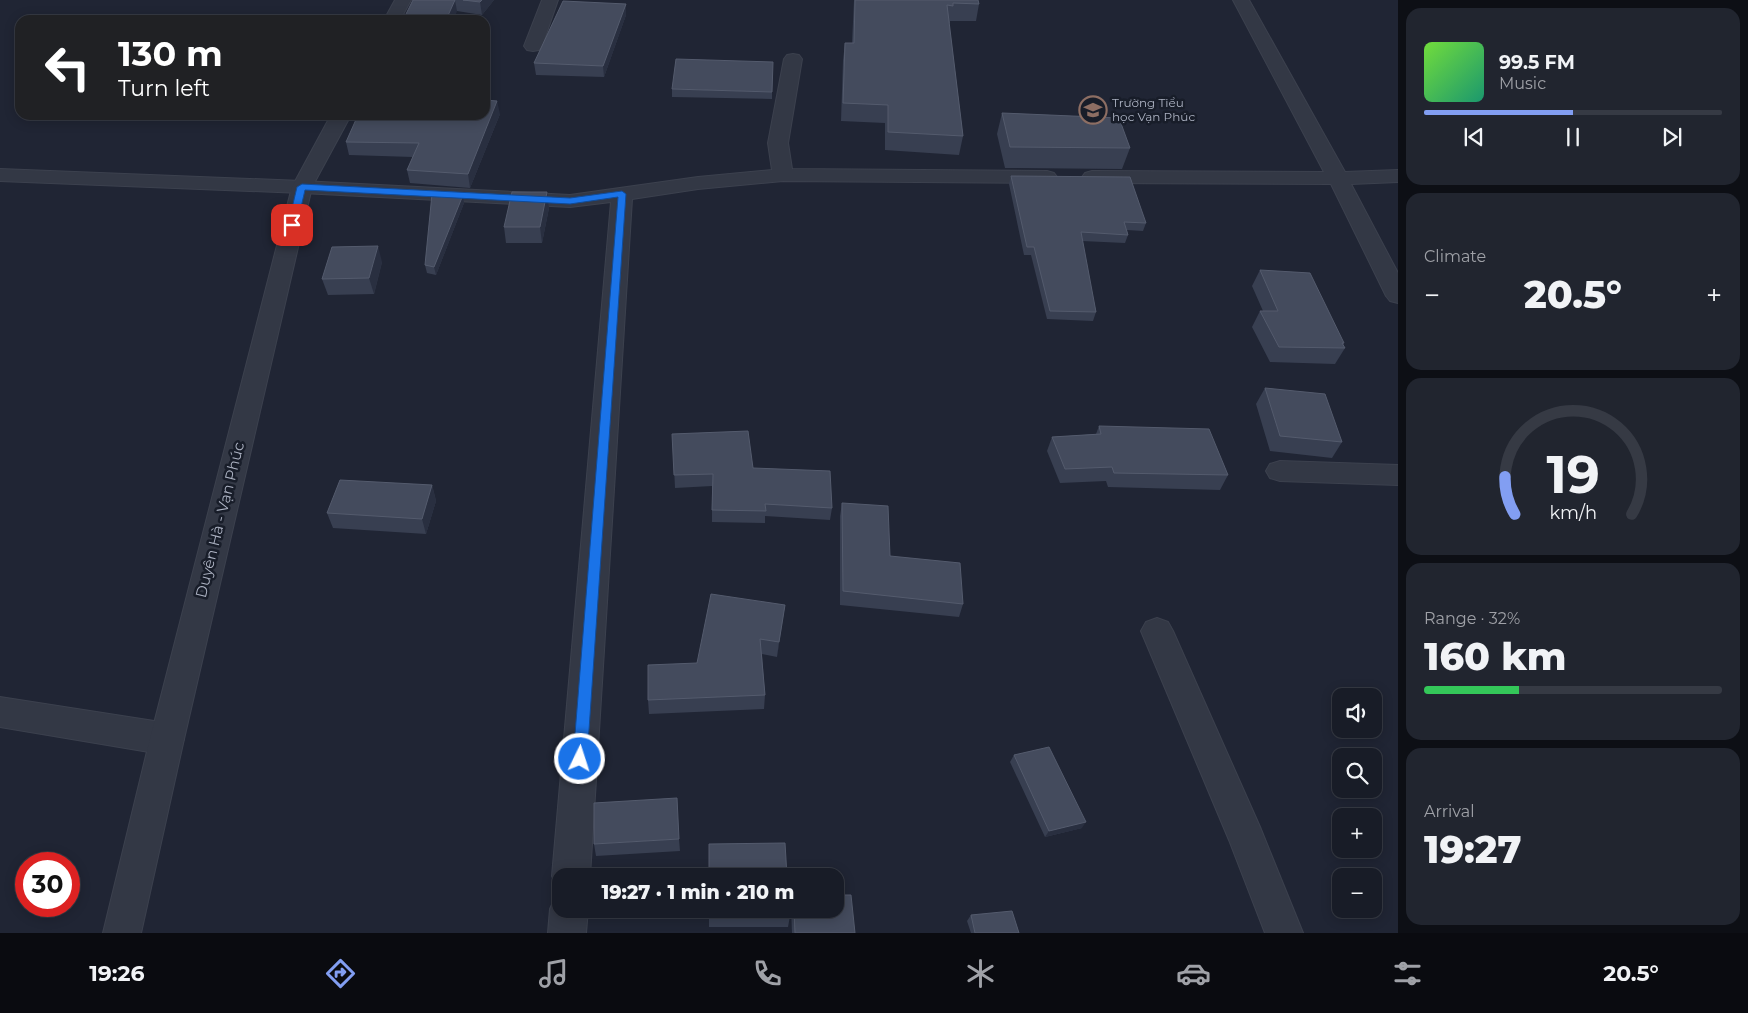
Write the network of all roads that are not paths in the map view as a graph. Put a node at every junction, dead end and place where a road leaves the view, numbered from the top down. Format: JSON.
{"nodes":[{"id":1,"x":403,"y":0,"type":"edge"},
{"id":2,"x":550,"y":0,"type":"edge"},
{"id":3,"x":1241,"y":0,"type":"edge"},
{"id":4,"x":395,"y":15,"type":"edge"},
{"id":5,"x":533,"y":46,"type":"dead end"},
{"id":6,"x":793,"y":59,"type":"dead end"},
{"id":7,"x":338,"y":120,"type":"edge"},
{"id":8,"x":0,"y":175,"type":"edge"},
{"id":9,"x":784,"y":175,"type":"junction"},
{"id":10,"x":1398,"y":176,"type":"edge"},
{"id":11,"x":1338,"y":178,"type":"junction"},
{"id":12,"x":302,"y":187,"type":"junction"},
{"id":13,"x":622,"y":194,"type":"junction"},
{"id":14,"x":1398,"y":296,"type":"edge"},
{"id":15,"x":1280,"y":471,"type":"dead end"},
{"id":16,"x":1398,"y":475,"type":"edge"},
{"id":17,"x":1157,"y":631,"type":"dead end"},
{"id":18,"x":0,"y":712,"type":"edge"},
{"id":19,"x":167,"y":740,"type":"junction"},
{"id":20,"x":572,"y":868,"type":"edge"},
{"id":21,"x":568,"y":918,"type":"edge"},
{"id":22,"x":122,"y":933,"type":"edge"},
{"id":23,"x":567,"y":933,"type":"edge"},
{"id":24,"x":1284,"y":933,"type":"edge"}],
"edges":[{"from":1,"to":4,"type":"street"},
{"from":2,"to":5,"type":"street"},
{"from":3,"to":11,"type":"street"},
{"from":6,"to":9,"type":"street"},
{"from":7,"to":12,"type":"street","name":"Duyên Hà - Vạn Phúc"},
{"from":8,"to":12,"type":"street"},
{"from":9,"to":11,"type":"street"},
{"from":9,"to":13,"type":"street"},
{"from":10,"to":11,"type":"street"},
{"from":11,"to":14,"type":"street"},
{"from":12,"to":13,"type":"street"},
{"from":12,"to":19,"type":"street","name":"Duyên Hà - Vạn Phúc"},
{"from":13,"to":20,"type":"street"},
{"from":15,"to":16,"type":"street"},
{"from":17,"to":24,"type":"street"},
{"from":18,"to":19,"type":"street"},
{"from":19,"to":22,"type":"street","name":"Duyên Hà - Vạn Phúc"},
{"from":21,"to":23,"type":"street"}]}
